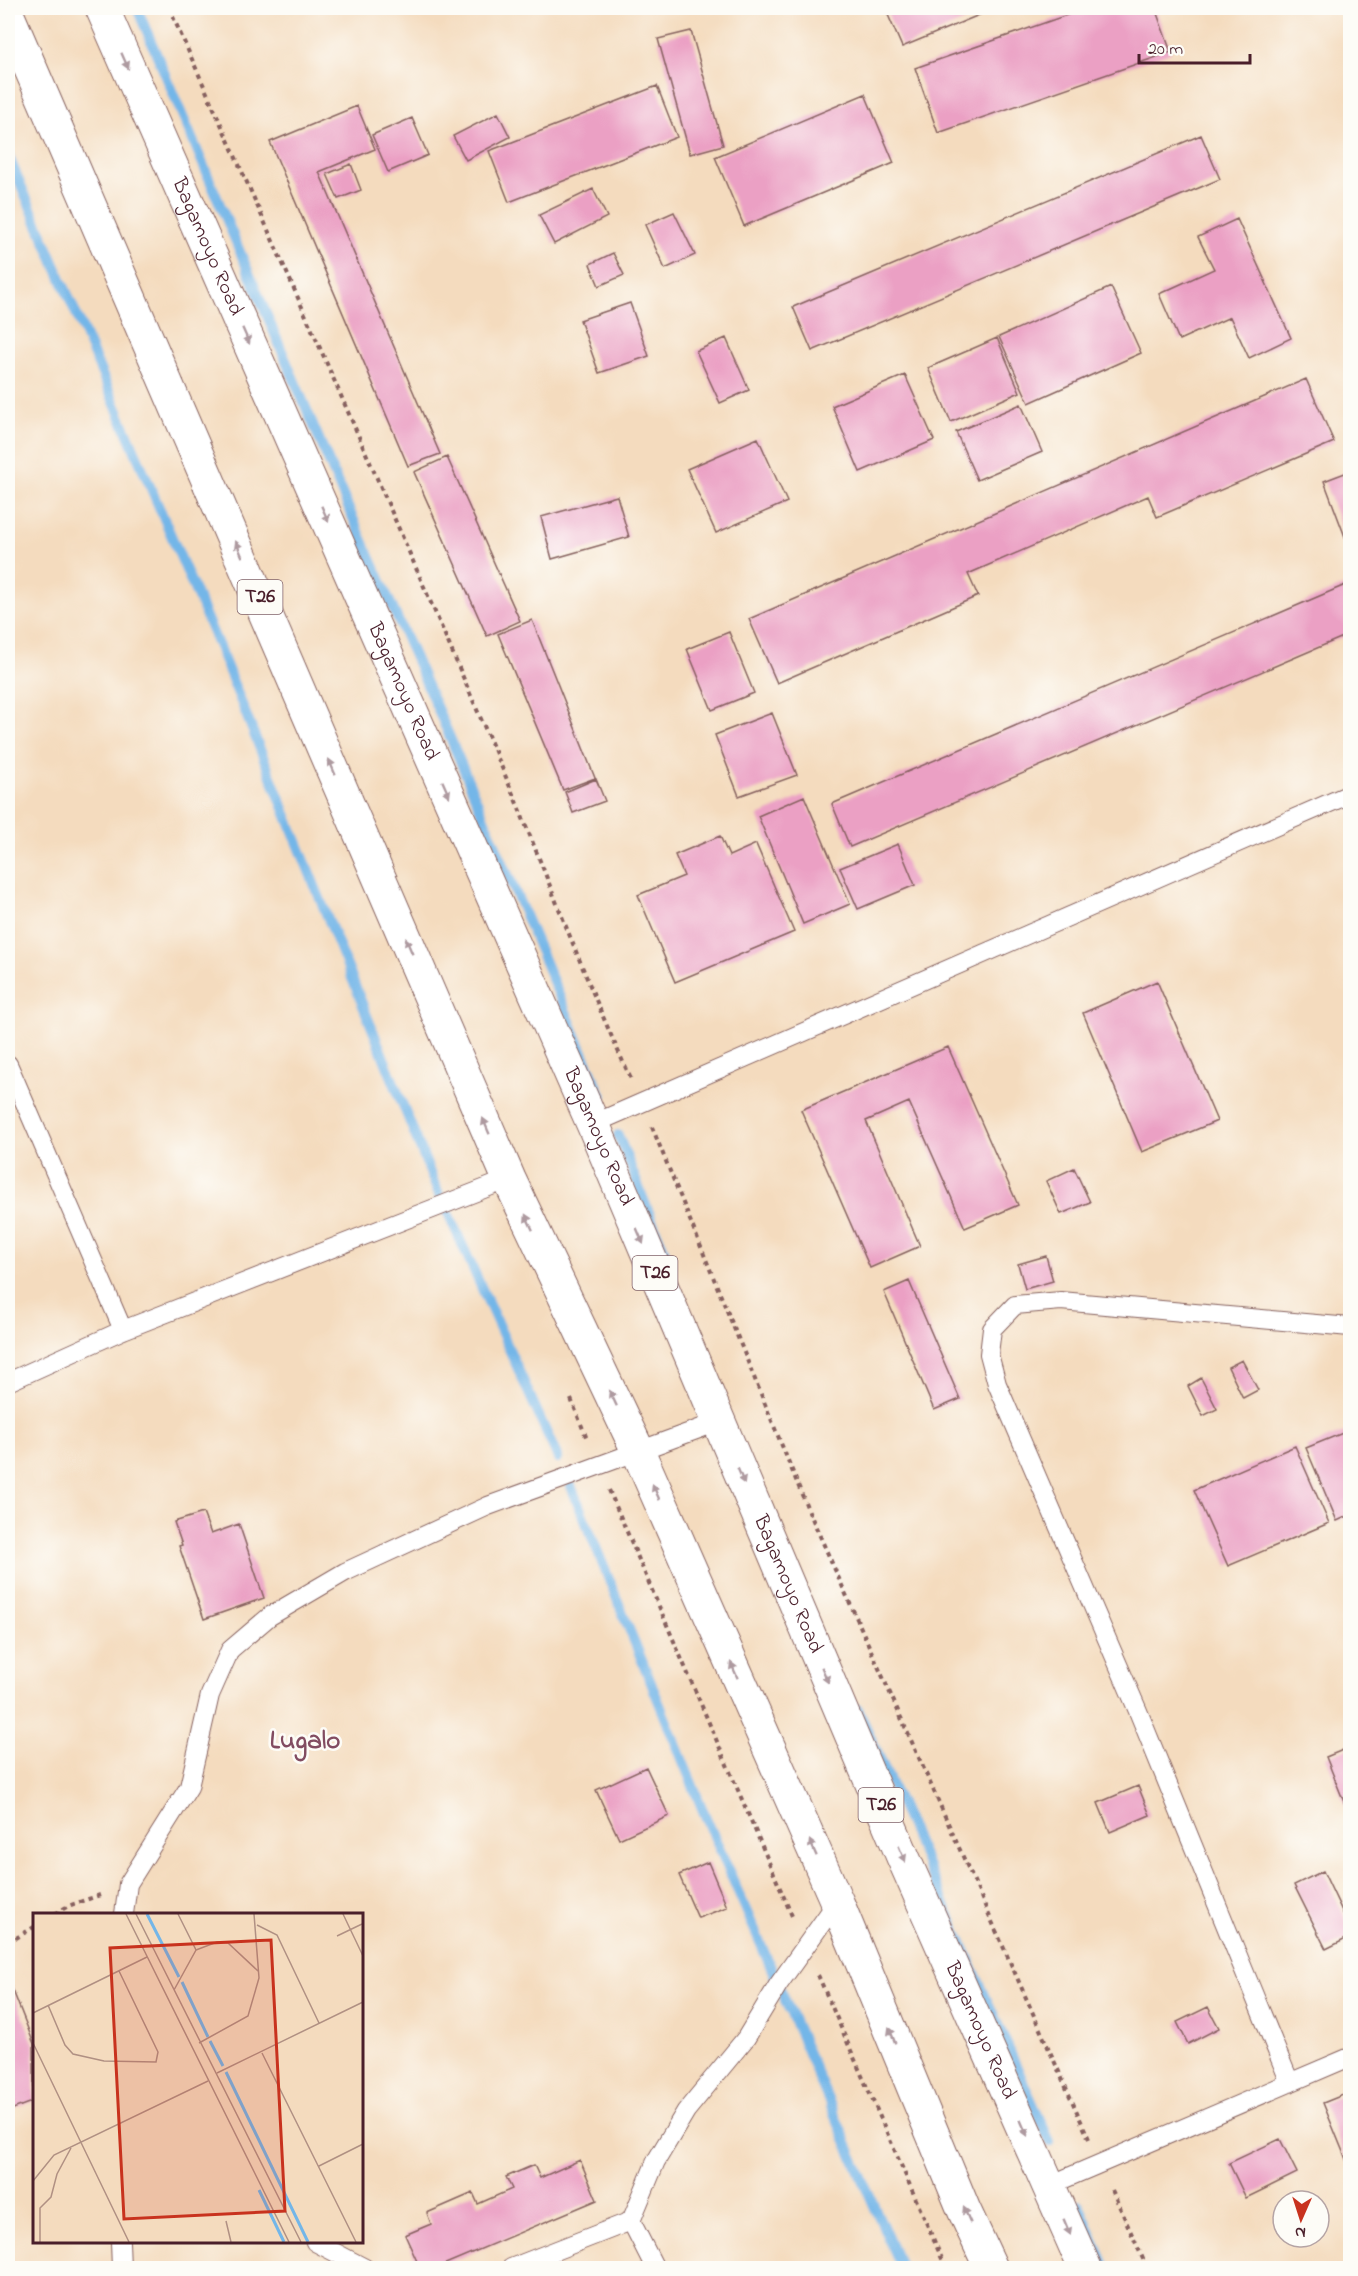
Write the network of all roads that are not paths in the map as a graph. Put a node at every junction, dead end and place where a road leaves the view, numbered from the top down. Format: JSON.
{"nodes":[{"id":1,"x":102,"y":8,"type":"edge"},
{"id":2,"x":8,"y":16,"type":"edge"},
{"id":3,"x":1350,"y":794,"type":"edge"},
{"id":4,"x":8,"y":1064,"type":"edge"},
{"id":5,"x":593,"y":1124,"type":"junction"},
{"id":6,"x":509,"y":1179,"type":"junction"},
{"id":7,"x":1350,"y":1328,"type":"edge"},
{"id":8,"x":123,"y":1330,"type":"junction"},
{"id":9,"x":8,"y":1382,"type":"edge"},
{"id":10,"x":718,"y":1422,"type":"junction"},
{"id":11,"x":638,"y":1451,"type":"junction"},
{"id":12,"x":837,"y":1902,"type":"junction"},
{"id":13,"x":124,"y":1913,"type":"edge"},
{"id":14,"x":1350,"y":2057,"type":"edge"},
{"id":15,"x":1290,"y":2083,"type":"junction"},
{"id":16,"x":1050,"y":2185,"type":"junction"},
{"id":17,"x":631,"y":2221,"type":"junction"},
{"id":18,"x":120,"y":2243,"type":"edge"},
{"id":19,"x":319,"y":2243,"type":"edge"},
{"id":20,"x":121,"y":2268,"type":"edge"},
{"id":21,"x":365,"y":2268,"type":"edge"},
{"id":22,"x":512,"y":2268,"type":"edge"},
{"id":23,"x":655,"y":2268,"type":"edge"},
{"id":24,"x":991,"y":2268,"type":"edge"},
{"id":25,"x":1085,"y":2268,"type":"edge"}],
"edges":[{"from":1,"to":5,"type":"highway","name":"Bagamoyo Road","number":"T26","one_way":true},
{"from":6,"to":2,"type":"highway","number":"T26","one_way":true},
{"from":3,"to":5,"type":"lane"},
{"from":4,"to":8,"type":"lane"},
{"from":5,"to":10,"type":"highway","name":"Bagamoyo Road","number":"T26","one_way":true},
{"from":6,"to":8,"type":"lane"},
{"from":11,"to":6,"type":"highway","number":"T26","one_way":true},
{"from":7,"to":15,"type":"lane"},
{"from":8,"to":9,"type":"lane"},
{"from":10,"to":11,"type":"lane"},
{"from":10,"to":16,"type":"highway","name":"Bagamoyo Road","number":"T26","one_way":true},
{"from":12,"to":11,"type":"highway","number":"T26","one_way":true},
{"from":11,"to":13,"type":"lane"},
{"from":12,"to":17,"type":"lane"},
{"from":24,"to":12,"type":"highway","number":"T26","one_way":true},
{"from":14,"to":15,"type":"lane"},
{"from":15,"to":16,"type":"lane"},
{"from":16,"to":25,"type":"highway","name":"Bagamoyo Road","number":"T26","one_way":true},
{"from":17,"to":22,"type":"lane"},
{"from":17,"to":23,"type":"lane"},
{"from":18,"to":20,"type":"lane"},
{"from":19,"to":21,"type":"lane"}]}
